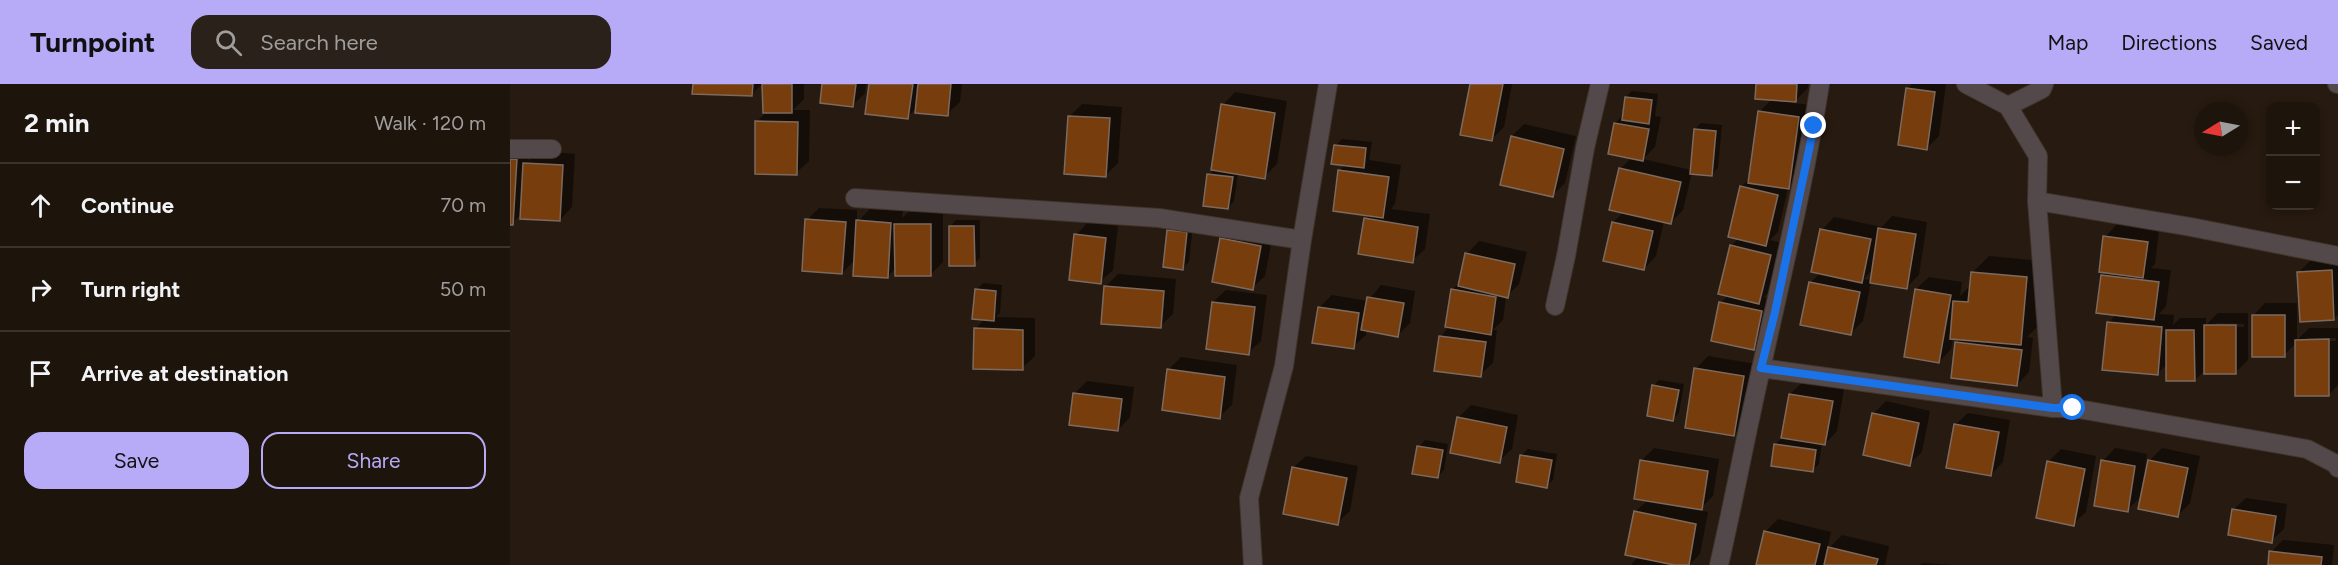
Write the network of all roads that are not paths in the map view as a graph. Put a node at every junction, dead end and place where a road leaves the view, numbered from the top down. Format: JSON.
{"nodes":[{"id":1,"x":1328,"y":84,"type":"edge"},
{"id":2,"x":1600,"y":84,"type":"edge"},
{"id":3,"x":1820,"y":84,"type":"edge"},
{"id":4,"x":1966,"y":84,"type":"edge"},
{"id":5,"x":2044,"y":84,"type":"edge"},
{"id":6,"x":2008,"y":106,"type":"junction"},
{"id":7,"x":510,"y":149,"type":"edge"},
{"id":8,"x":552,"y":149,"type":"dead end"},
{"id":9,"x":855,"y":198,"type":"dead end"},
{"id":10,"x":2037,"y":201,"type":"junction"},
{"id":11,"x":1302,"y":240,"type":"junction"},
{"id":12,"x":2338,"y":256,"type":"edge"},
{"id":13,"x":1555,"y":306,"type":"dead end"},
{"id":14,"x":1761,"y":368,"type":"junction"},
{"id":15,"x":2053,"y":408,"type":"junction"},
{"id":16,"x":2338,"y":468,"type":"edge"},
{"id":17,"x":1253,"y":565,"type":"edge"},
{"id":18,"x":1719,"y":565,"type":"edge"}],
"edges":[{"from":1,"to":11,"type":"street"},
{"from":2,"to":13,"type":"street"},
{"from":3,"to":14,"type":"street"},
{"from":4,"to":6,"type":"street"},
{"from":5,"to":6,"type":"street"},
{"from":6,"to":10,"type":"street"},
{"from":7,"to":8,"type":"street"},
{"from":9,"to":11,"type":"street"},
{"from":10,"to":12,"type":"street"},
{"from":10,"to":15,"type":"street"},
{"from":11,"to":17,"type":"street"},
{"from":14,"to":15,"type":"street"},
{"from":14,"to":18,"type":"street"},
{"from":15,"to":16,"type":"street"}]}
